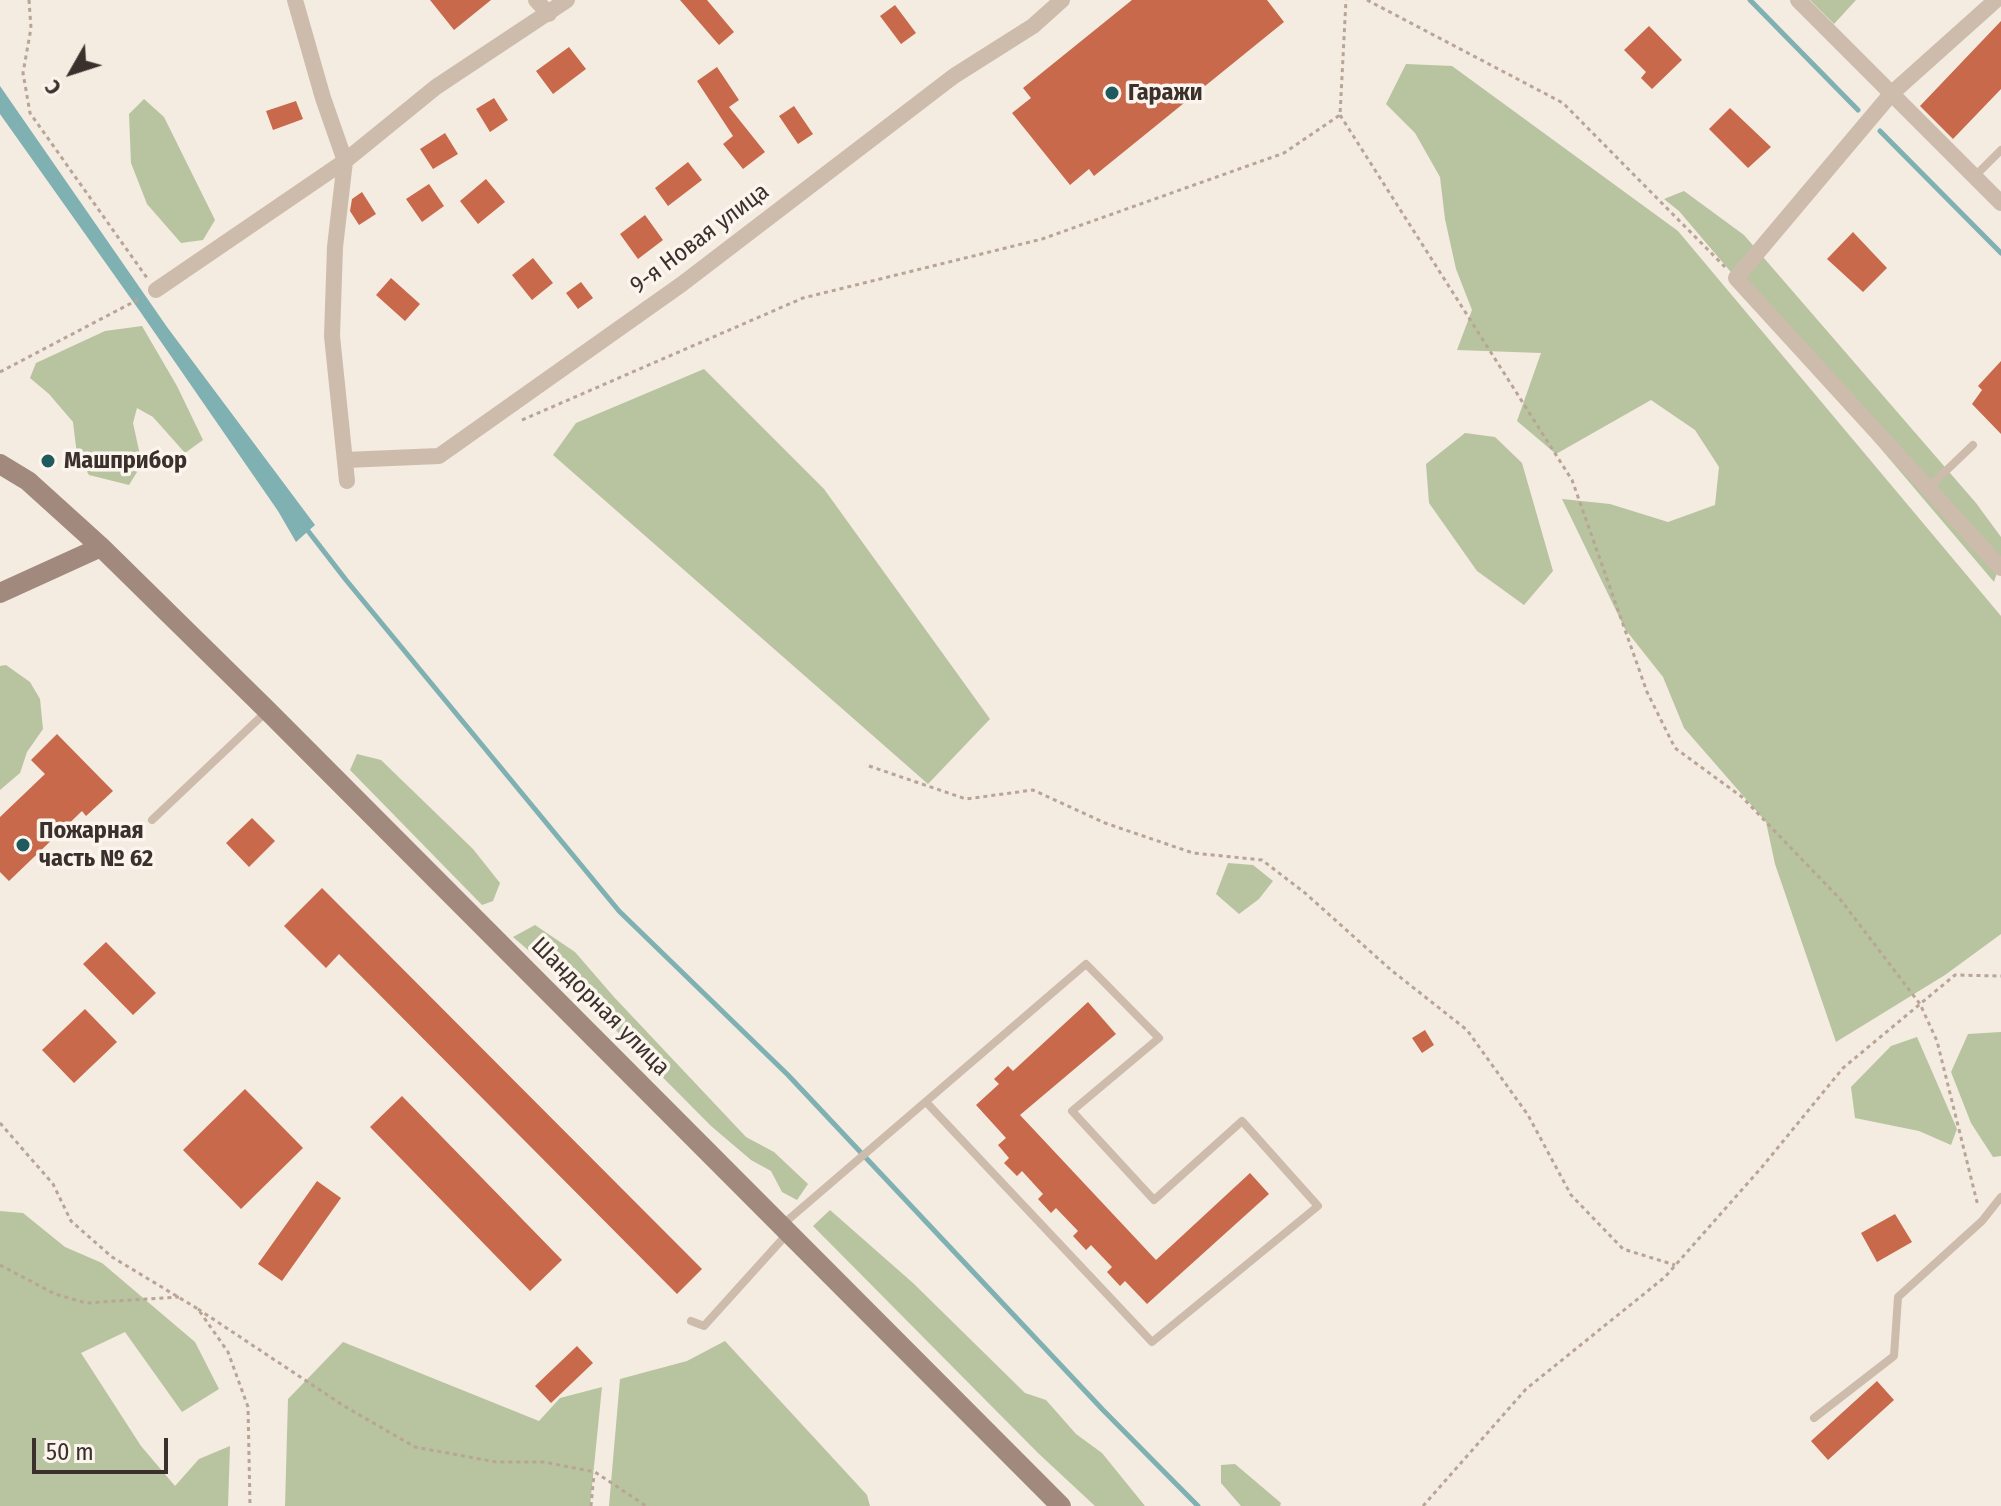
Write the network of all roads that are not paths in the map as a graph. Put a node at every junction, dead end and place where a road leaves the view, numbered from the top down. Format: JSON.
{"nodes":[{"id":1,"x":295,"y":0,"type":"edge"},
{"id":2,"x":536,"y":0,"type":"edge"},
{"id":3,"x":567,"y":0,"type":"edge"},
{"id":4,"x":1062,"y":0,"type":"edge"},
{"id":5,"x":1798,"y":0,"type":"edge"},
{"id":6,"x":1996,"y":0,"type":"edge"},
{"id":7,"x":549,"y":14,"type":"junction"},
{"id":8,"x":1891,"y":94,"type":"junction"},
{"id":9,"x":2001,"y":150,"type":"edge"},
{"id":10,"x":345,"y":161,"type":"junction"},
{"id":11,"x":1975,"y":177,"type":"junction"},
{"id":12,"x":2001,"y":203,"type":"edge"},
{"id":13,"x":156,"y":290,"type":"road end"},
{"id":14,"x":1973,"y":445,"type":"dead end"},
{"id":15,"x":345,"y":460,"type":"junction"},
{"id":16,"x":0,"y":464,"type":"edge"},
{"id":17,"x":347,"y":481,"type":"dead end"},
{"id":18,"x":1928,"y":488,"type":"junction"},
{"id":19,"x":101,"y":547,"type":"junction"},
{"id":20,"x":2001,"y":568,"type":"edge"},
{"id":21,"x":0,"y":593,"type":"edge"},
{"id":22,"x":267,"y":710,"type":"junction"},
{"id":23,"x":152,"y":820,"type":"dead end"},
{"id":24,"x":926,"y":1102,"type":"junction"},
{"id":25,"x":2001,"y":1197,"type":"edge"},
{"id":26,"x":785,"y":1229,"type":"junction"},
{"id":27,"x":691,"y":1321,"type":"dead end"},
{"id":28,"x":1814,"y":1418,"type":"dead end"},
{"id":29,"x":1061,"y":1506,"type":"edge"}],
"edges":[{"from":1,"to":10,"type":"street"},
{"from":2,"to":7,"type":"street"},
{"from":3,"to":7,"type":"street"},
{"from":4,"to":15,"type":"street","name":"9-я Новая улица"},
{"from":5,"to":8,"type":"street"},
{"from":6,"to":8,"type":"street"},
{"from":7,"to":10,"type":"street"},
{"from":8,"to":11,"type":"street"},
{"from":8,"to":18,"type":"street"},
{"from":9,"to":11,"type":"lane"},
{"from":10,"to":13,"type":"street"},
{"from":10,"to":15,"type":"street"},
{"from":11,"to":12,"type":"street"},
{"from":14,"to":18,"type":"lane"},
{"from":15,"to":17,"type":"street"},
{"from":16,"to":19,"type":"street","name":"Шандорная улица"},
{"from":18,"to":20,"type":"street"},
{"from":19,"to":21,"type":"street"},
{"from":19,"to":22,"type":"street","name":"Шандорная улица"},
{"from":22,"to":23,"type":"lane"},
{"from":22,"to":26,"type":"street","name":"Шандорная улица"},
{"from":24,"to":24,"type":"lane"},
{"from":24,"to":26,"type":"lane"},
{"from":25,"to":28,"type":"lane"},
{"from":26,"to":27,"type":"lane"},
{"from":26,"to":29,"type":"street","name":"Шандорная улица"}]}
